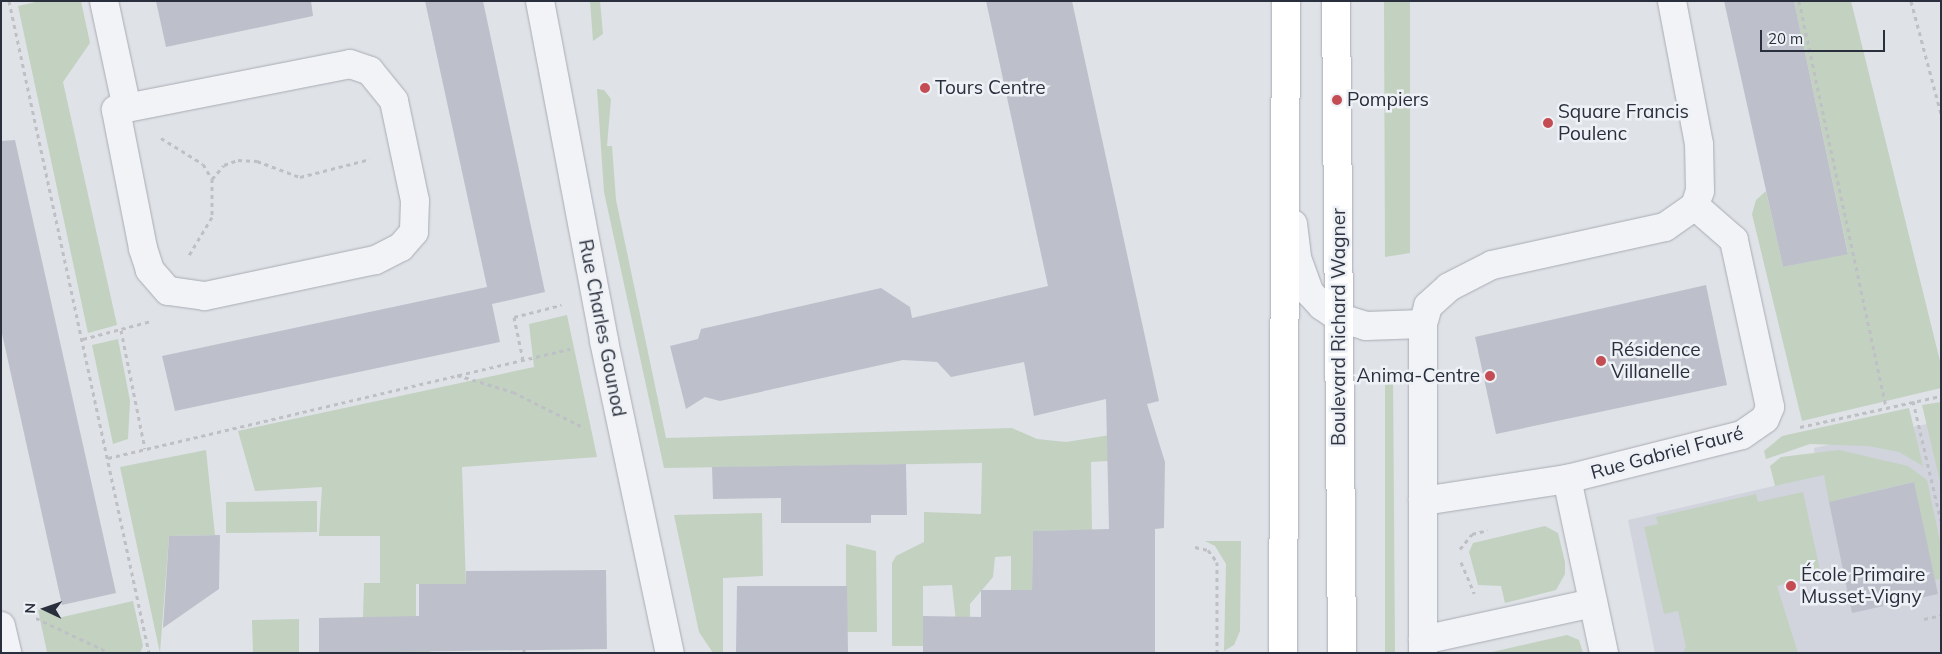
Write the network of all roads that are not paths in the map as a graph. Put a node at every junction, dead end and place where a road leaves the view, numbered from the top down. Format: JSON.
{"nodes":[{"id":1,"x":104,"y":1,"type":"edge"},
{"id":2,"x":540,"y":1,"type":"edge"},
{"id":3,"x":1286,"y":1,"type":"edge"},
{"id":4,"x":1336,"y":1,"type":"edge"},
{"id":5,"x":1672,"y":1,"type":"edge"},
{"id":6,"x":121,"y":109,"type":"junction"},
{"id":7,"x":1287,"y":173,"type":"junction"},
{"id":8,"x":1695,"y":206,"type":"junction"},
{"id":9,"x":1340,"y":318,"type":"junction"},
{"id":10,"x":1423,"y":324,"type":"junction"},
{"id":11,"x":1567,"y":479,"type":"junction"},
{"id":12,"x":1423,"y":501,"type":"junction"},
{"id":13,"x":1593,"y":603,"type":"junction"},
{"id":14,"x":1,"y":626,"type":"edge"},
{"id":15,"x":1423,"y":646,"type":"edge"},
{"id":16,"x":1341,"y":652,"type":"edge"},
{"id":17,"x":7,"y":653,"type":"edge"},
{"id":18,"x":670,"y":653,"type":"edge"},
{"id":19,"x":1283,"y":653,"type":"edge"},
{"id":20,"x":1604,"y":653,"type":"edge"}],
"edges":[{"from":1,"to":6,"type":"street"},
{"from":2,"to":18,"type":"street","name":"Rue Charles Gounod"},
{"from":3,"to":7,"type":"main road"},
{"from":4,"to":9,"type":"main road","name":"Boulevard Richard Wagner"},
{"from":5,"to":8,"type":"street"},
{"from":6,"to":6,"type":"street"},
{"from":7,"to":9,"type":"street"},
{"from":7,"to":19,"type":"main road"},
{"from":8,"to":10,"type":"street"},
{"from":8,"to":11,"type":"street","name":"Rue Gabriel Fauré"},
{"from":9,"to":10,"type":"street"},
{"from":9,"to":16,"type":"main road","name":"Boulevard Richard Wagner"},
{"from":10,"to":12,"type":"street"},
{"from":11,"to":12,"type":"street"},
{"from":11,"to":13,"type":"street","name":"Rue Gabriel Fauré"},
{"from":12,"to":15,"type":"street"},
{"from":13,"to":15,"type":"street"},
{"from":13,"to":20,"type":"street","name":"Rue Gabriel Fauré"},
{"from":14,"to":17,"type":"street"}]}
